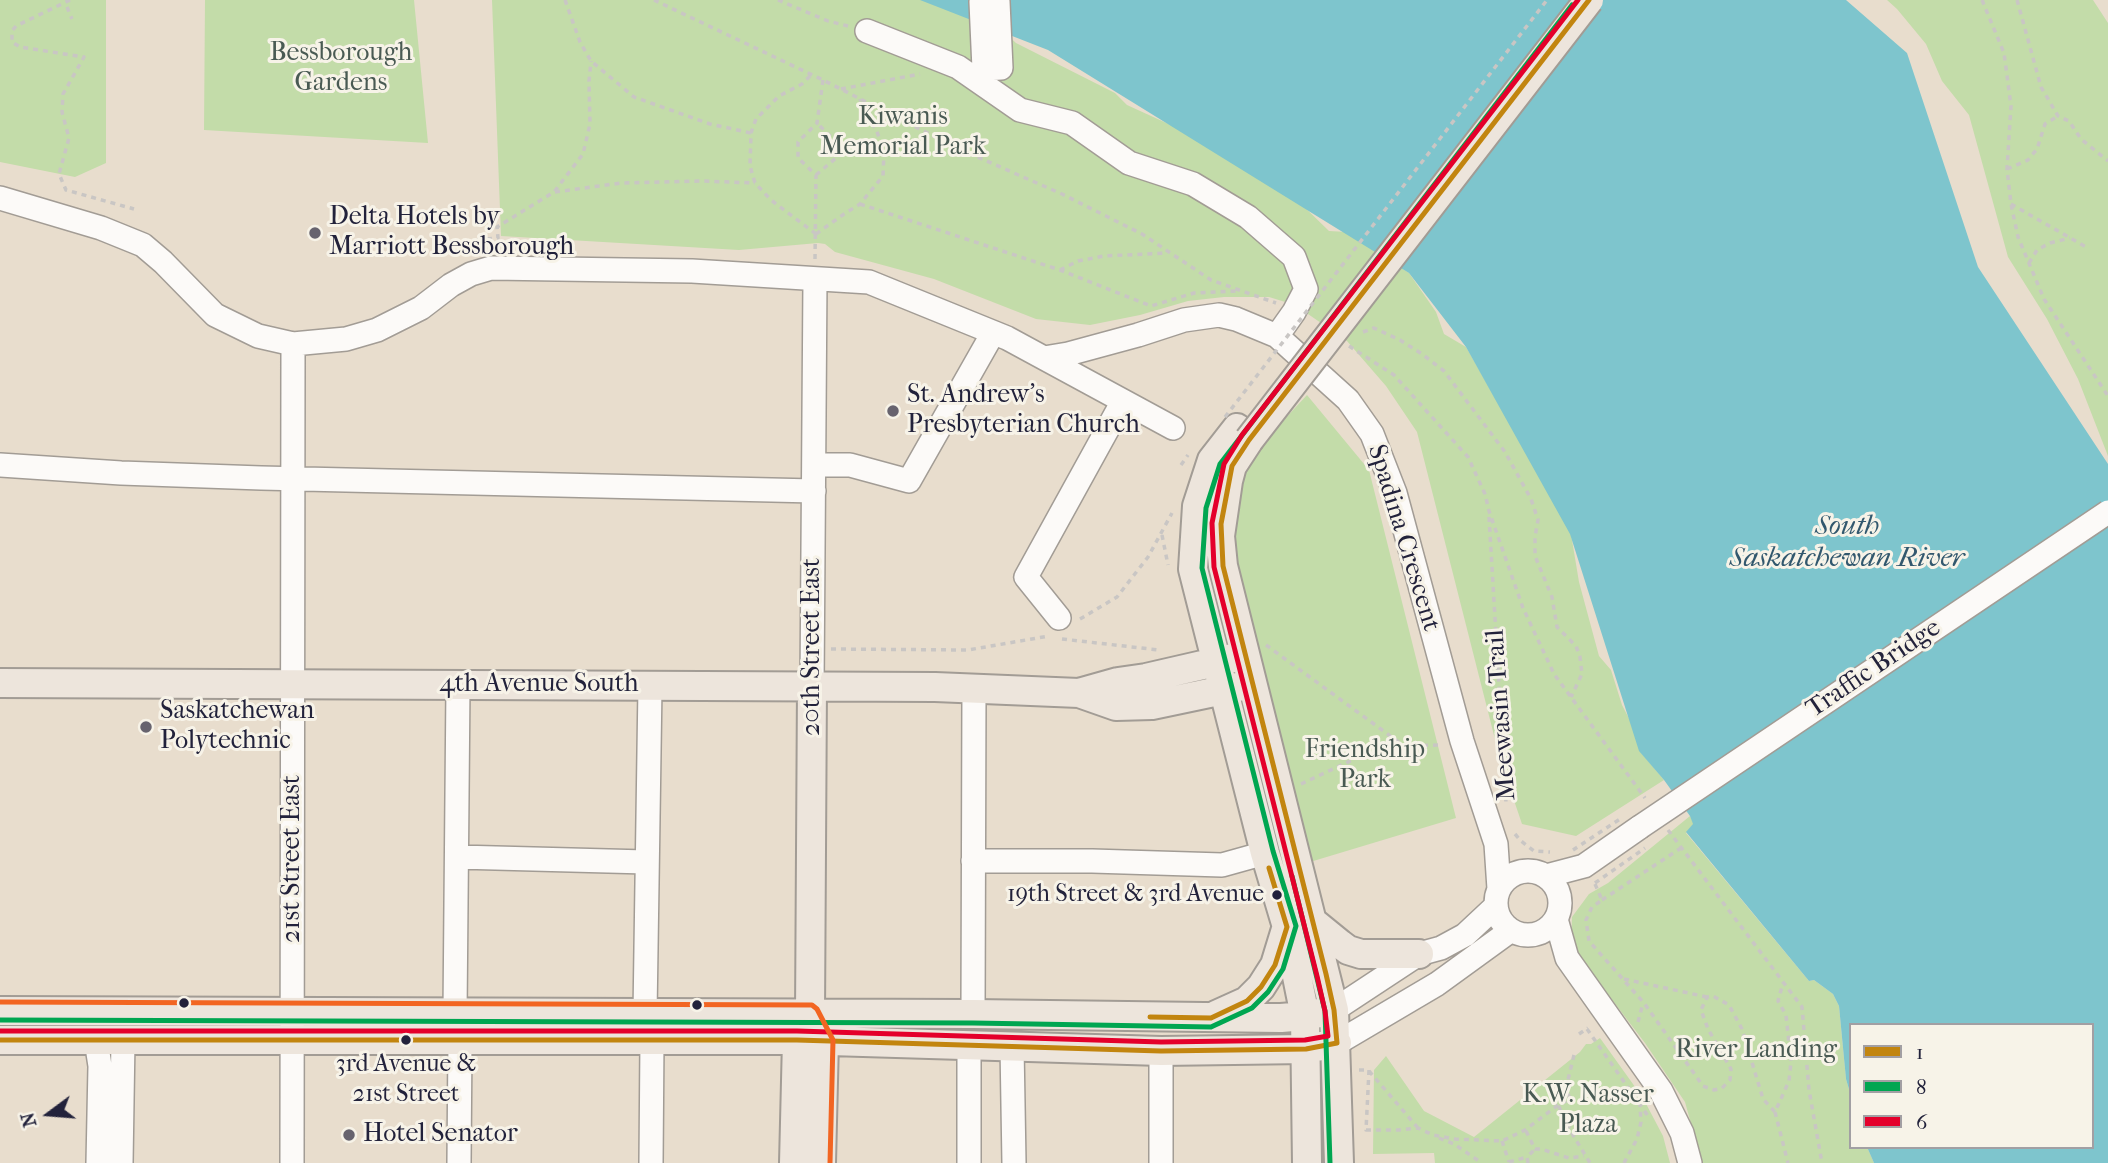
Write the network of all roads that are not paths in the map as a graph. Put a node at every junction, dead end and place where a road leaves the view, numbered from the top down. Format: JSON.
{"nodes":[{"id":1,"x":1565,"y":0,"type":"edge"},
{"id":2,"x":1589,"y":0,"type":"edge"},
{"id":3,"x":992,"y":2,"type":"dead end"},
{"id":4,"x":867,"y":31,"type":"road end"},
{"id":5,"x":995,"y":92,"type":"junction"},
{"id":6,"x":0,"y":198,"type":"edge"},
{"id":7,"x":815,"y":279,"type":"junction"},
{"id":8,"x":993,"y":332,"type":"junction"},
{"id":9,"x":1277,"y":336,"type":"junction"},
{"id":10,"x":293,"y":344,"type":"junction"},
{"id":11,"x":1044,"y":358,"type":"junction"},
{"id":12,"x":1123,"y":401,"type":"junction"},
{"id":13,"x":1172,"y":428,"type":"dead end"},
{"id":14,"x":1232,"y":428,"type":"junction"},
{"id":15,"x":0,"y":465,"type":"edge"},
{"id":16,"x":815,"y":465,"type":"junction"},
{"id":17,"x":1220,"y":471,"type":"junction"},
{"id":18,"x":293,"y":479,"type":"junction"},
{"id":19,"x":814,"y":491,"type":"junction"},
{"id":20,"x":2108,"y":512,"type":"edge"},
{"id":21,"x":1059,"y":627,"type":"road end"},
{"id":22,"x":1253,"y":648,"type":"junction"},
{"id":23,"x":1216,"y":662,"type":"junction"},
{"id":24,"x":0,"y":683,"type":"edge"},
{"id":25,"x":293,"y":684,"type":"junction"},
{"id":26,"x":1252,"y":684,"type":"junction"},
{"id":27,"x":458,"y":685,"type":"junction"},
{"id":28,"x":650,"y":686,"type":"junction"},
{"id":29,"x":813,"y":686,"type":"junction"},
{"id":30,"x":974,"y":688,"type":"junction"},
{"id":31,"x":1223,"y":691,"type":"junction"},
{"id":32,"x":1079,"y":693,"type":"junction"},
{"id":33,"x":1496,"y":844,"type":"junction"},
{"id":34,"x":1265,"y":853,"type":"junction"},
{"id":35,"x":457,"y":857,"type":"junction"},
{"id":36,"x":973,"y":861,"type":"junction"},
{"id":37,"x":646,"y":862,"type":"junction"},
{"id":38,"x":1584,"y":866,"type":"junction"},
{"id":39,"x":1538,"y":874,"type":"junction"},
{"id":40,"x":1497,"y":897,"type":"junction"},
{"id":41,"x":1558,"y":911,"type":"junction"},
{"id":42,"x":1300,"y":924,"type":"junction"},
{"id":43,"x":1519,"y":933,"type":"junction"},
{"id":44,"x":1419,"y":954,"type":"junction"},
{"id":45,"x":1567,"y":958,"type":"junction"},
{"id":46,"x":1334,"y":1010,"type":"junction"},
{"id":47,"x":0,"y":1011,"type":"edge"},
{"id":48,"x":810,"y":1014,"type":"junction"},
{"id":49,"x":973,"y":1014,"type":"junction"},
{"id":50,"x":1305,"y":1016,"type":"junction"},
{"id":51,"x":1211,"y":1018,"type":"junction"},
{"id":52,"x":292,"y":1026,"type":"junction"},
{"id":53,"x":457,"y":1027,"type":"junction"},
{"id":54,"x":648,"y":1027,"type":"junction"},
{"id":55,"x":0,"y":1040,"type":"edge"},
{"id":56,"x":109,"y":1040,"type":"junction"},
{"id":57,"x":811,"y":1041,"type":"junction"},
{"id":58,"x":969,"y":1045,"type":"junction"},
{"id":59,"x":1012,"y":1046,"type":"junction"},
{"id":60,"x":1306,"y":1049,"type":"junction"},
{"id":61,"x":1161,"y":1051,"type":"junction"},
{"id":62,"x":1337,"y":1057,"type":"junction"},
{"id":63,"x":98,"y":1163,"type":"edge"},
{"id":64,"x":121,"y":1163,"type":"edge"},
{"id":65,"x":292,"y":1163,"type":"edge"},
{"id":66,"x":459,"y":1163,"type":"edge"},
{"id":67,"x":651,"y":1163,"type":"edge"},
{"id":68,"x":794,"y":1163,"type":"edge"},
{"id":69,"x":821,"y":1163,"type":"edge"},
{"id":70,"x":969,"y":1163,"type":"edge"},
{"id":71,"x":1014,"y":1163,"type":"edge"},
{"id":72,"x":1161,"y":1163,"type":"edge"},
{"id":73,"x":1307,"y":1163,"type":"edge"},
{"id":74,"x":1339,"y":1163,"type":"edge"},
{"id":75,"x":1690,"y":1163,"type":"edge"}],
"edges":[{"from":1,"to":14,"type":"main road"},
{"from":2,"to":14,"type":"main road","bridge":true},
{"from":3,"to":5,"type":"street"},
{"from":4,"to":5,"type":"street"},
{"from":5,"to":9,"type":"street"},
{"from":6,"to":10,"type":"street"},
{"from":7,"to":8,"type":"street"},
{"from":7,"to":10,"type":"street"},
{"from":7,"to":16,"type":"street","name":"20th Street East"},
{"from":8,"to":11,"type":"street"},
{"from":8,"to":16,"type":"street"},
{"from":9,"to":11,"type":"street","name":"Spadina Crescent"},
{"from":9,"to":33,"type":"street","name":"Spadina Crescent"},
{"from":10,"to":18,"type":"street","name":"21st Street East"},
{"from":11,"to":12,"type":"street"},
{"from":12,"to":13,"type":"street"},
{"from":12,"to":21,"type":"street"},
{"from":14,"to":17,"type":"main road"},
{"from":15,"to":18,"type":"street"},
{"from":16,"to":19,"type":"street","name":"20th Street East"},
{"from":17,"to":22,"type":"main road"},
{"from":17,"to":23,"type":"main road"},
{"from":18,"to":19,"type":"street"},
{"from":18,"to":25,"type":"street","name":"21st Street East"},
{"from":19,"to":29,"type":"street","name":"20th Street East"},
{"from":20,"to":38,"type":"street","name":"Traffic Bridge","bridge":true},
{"from":22,"to":23,"type":"main road","name":"4th Avenue South"},
{"from":22,"to":26,"type":"main road"},
{"from":23,"to":31,"type":"main road"},
{"from":23,"to":32,"type":"main road","name":"4th Avenue South"},
{"from":24,"to":25,"type":"main road","name":"4th Avenue South"},
{"from":25,"to":27,"type":"main road","name":"4th Avenue South"},
{"from":25,"to":52,"type":"street","name":"21st Street East"},
{"from":26,"to":31,"type":"main road","name":"4th Avenue South"},
{"from":26,"to":42,"type":"main road"},
{"from":27,"to":28,"type":"main road","name":"4th Avenue South"},
{"from":27,"to":35,"type":"street"},
{"from":28,"to":29,"type":"main road","name":"4th Avenue South"},
{"from":28,"to":37,"type":"street"},
{"from":29,"to":30,"type":"main road","name":"4th Avenue South"},
{"from":29,"to":48,"type":"main road","name":"20th Street East"},
{"from":30,"to":32,"type":"main road","name":"4th Avenue South"},
{"from":30,"to":36,"type":"street"},
{"from":31,"to":32,"type":"main road","name":"4th Avenue South"},
{"from":31,"to":34,"type":"main road"},
{"from":33,"to":39,"type":"street"},
{"from":33,"to":40,"type":"street","name":"Spadina Crescent"},
{"from":34,"to":36,"type":"street"},
{"from":34,"to":42,"type":"main road"},
{"from":35,"to":37,"type":"street"},
{"from":35,"to":53,"type":"street"},
{"from":36,"to":49,"type":"street"},
{"from":37,"to":54,"type":"street"},
{"from":38,"to":39,"type":"street"},
{"from":38,"to":41,"type":"street"},
{"from":39,"to":40,"type":"street"},
{"from":39,"to":41,"type":"street"},
{"from":40,"to":43,"type":"street"},
{"from":40,"to":44,"type":"street"},
{"from":41,"to":43,"type":"street"},
{"from":41,"to":45,"type":"street"},
{"from":42,"to":44,"type":"main road"},
{"from":42,"to":46,"type":"main road"},
{"from":42,"to":50,"type":"main road"},
{"from":42,"to":51,"type":"main road"},
{"from":43,"to":45,"type":"street"},
{"from":43,"to":62,"type":"street"},
{"from":44,"to":46,"type":"street"},
{"from":45,"to":75,"type":"street"},
{"from":46,"to":50,"type":"main road"},
{"from":46,"to":62,"type":"main road"},
{"from":47,"to":52,"type":"main road"},
{"from":48,"to":49,"type":"main road"},
{"from":48,"to":54,"type":"main road"},
{"from":48,"to":57,"type":"main road","name":"20th Street East"},
{"from":49,"to":51,"type":"main road"},
{"from":50,"to":51,"type":"main road"},
{"from":50,"to":60,"type":"main road"},
{"from":52,"to":53,"type":"main road"},
{"from":52,"to":56,"type":"main road"},
{"from":52,"to":65,"type":"street","name":"21st Street East"},
{"from":53,"to":54,"type":"main road"},
{"from":53,"to":66,"type":"street"},
{"from":54,"to":57,"type":"main road"},
{"from":54,"to":67,"type":"street"},
{"from":55,"to":56,"type":"main road"},
{"from":56,"to":63,"type":"street"},
{"from":56,"to":64,"type":"street"},
{"from":57,"to":58,"type":"main road"},
{"from":57,"to":68,"type":"main road","name":"20th Street East"},
{"from":57,"to":69,"type":"main road","name":"20th Street East"},
{"from":58,"to":59,"type":"main road"},
{"from":58,"to":70,"type":"street"},
{"from":59,"to":61,"type":"main road"},
{"from":59,"to":71,"type":"street"},
{"from":60,"to":61,"type":"main road"},
{"from":60,"to":62,"type":"main road"},
{"from":60,"to":73,"type":"main road"},
{"from":61,"to":72,"type":"street"},
{"from":62,"to":74,"type":"main road"}]}
